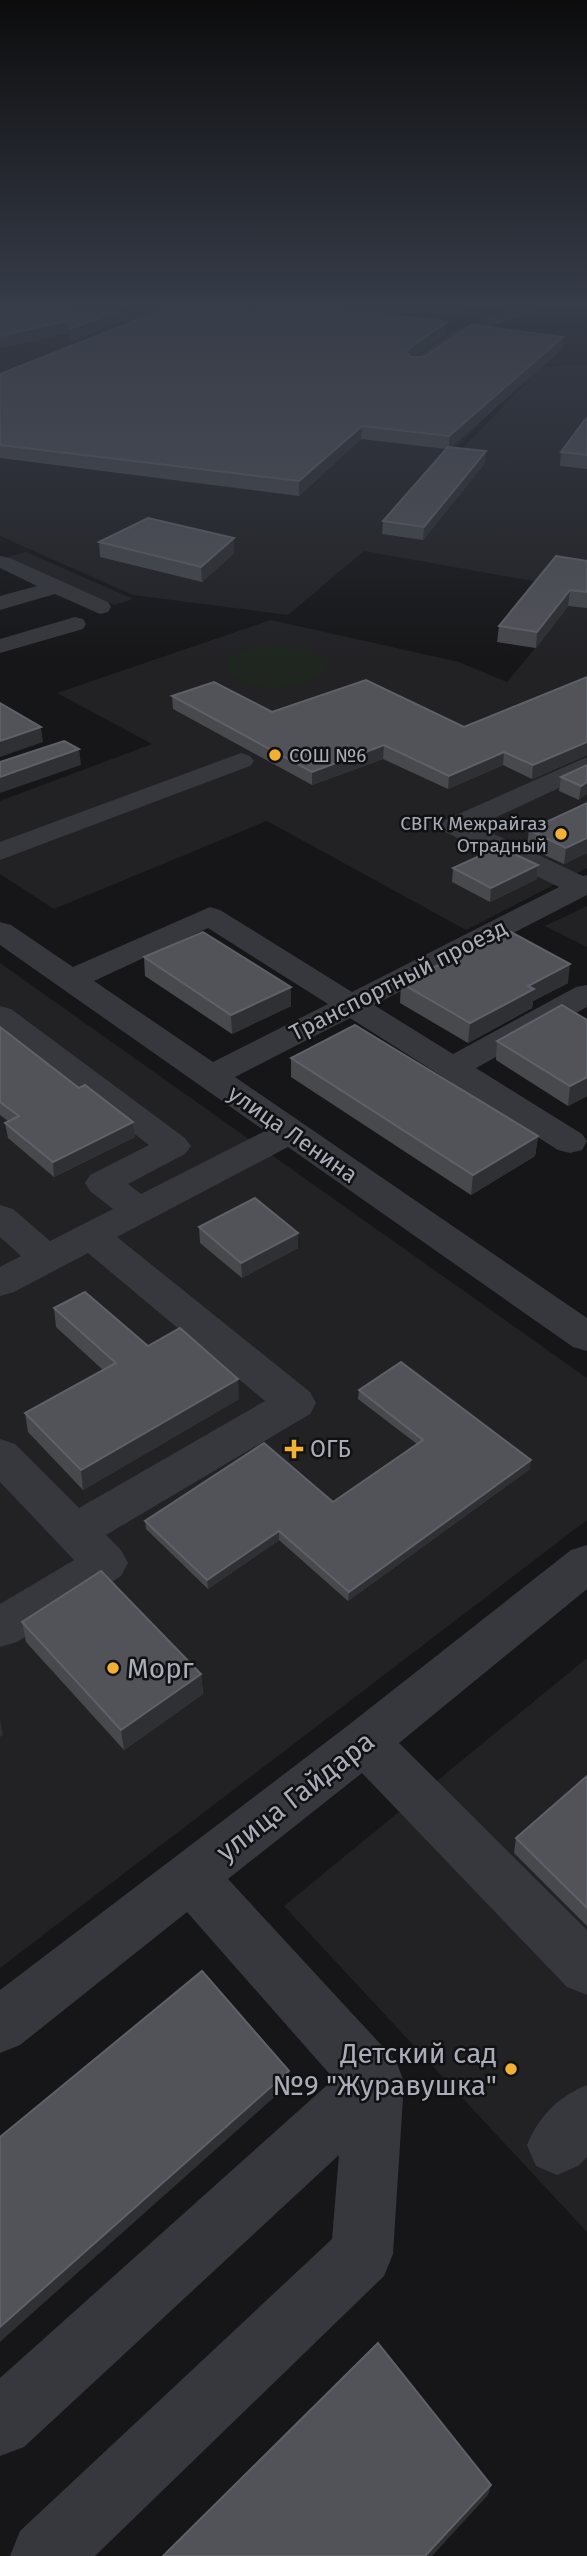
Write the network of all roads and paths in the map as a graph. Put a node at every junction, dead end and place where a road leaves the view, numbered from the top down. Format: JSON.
{"nodes":[{"id":1,"x":4,"y":562,"type":"dead end"},
{"id":2,"x":56,"y":587,"type":"junction"},
{"id":3,"x":0,"y":603,"type":"edge"},
{"id":4,"x":100,"y":607,"type":"dead end"},
{"id":5,"x":75,"y":624,"type":"dead end"},
{"id":6,"x":0,"y":646,"type":"edge"},
{"id":7,"x":241,"y":761,"type":"dead end"},
{"id":8,"x":587,"y":765,"type":"edge"},
{"id":9,"x":0,"y":852,"type":"edge"},
{"id":10,"x":584,"y":885,"type":"edge"},
{"id":11,"x":497,"y":929,"type":"junction"},
{"id":12,"x":3,"y":936,"type":"edge"},
{"id":13,"x":531,"y":948,"type":"edge"},
{"id":14,"x":71,"y":980,"type":"junction"},
{"id":15,"x":583,"y":982,"type":"edge"},
{"id":16,"x":350,"y":1005,"type":"junction"},
{"id":17,"x":0,"y":1016,"type":"edge"},
{"id":18,"x":451,"y":1068,"type":"junction"},
{"id":19,"x":210,"y":1077,"type":"junction"},
{"id":20,"x":290,"y":1132,"type":"junction"},
{"id":21,"x":570,"y":1142,"type":"dead end"},
{"id":22,"x":138,"y":1210,"type":"junction"},
{"id":23,"x":0,"y":1217,"type":"edge"},
{"id":24,"x":90,"y":1235,"type":"junction"},
{"id":25,"x":46,"y":1258,"type":"junction"},
{"id":26,"x":0,"y":1283,"type":"edge"},
{"id":27,"x":587,"y":1337,"type":"edge"},
{"id":28,"x":0,"y":1455,"type":"edge"},
{"id":29,"x":75,"y":1531,"type":"junction"},
{"id":30,"x":587,"y":1563,"type":"edge"},
{"id":31,"x":0,"y":1628,"type":"edge"},
{"id":32,"x":364,"y":1742,"type":"junction"},
{"id":33,"x":191,"y":1877,"type":"junction"},
{"id":34,"x":587,"y":1968,"type":"edge"},
{"id":35,"x":0,"y":2025,"type":"edge"},
{"id":36,"x":375,"y":2082,"type":"junction"},
{"id":37,"x":0,"y":2423,"type":"edge"},
{"id":38,"x":46,"y":2556,"type":"edge"}],
"edges":[{"from":1,"to":2,"type":"street"},
{"from":2,"to":3,"type":"street"},
{"from":2,"to":4,"type":"street"},
{"from":5,"to":6,"type":"street"},
{"from":7,"to":9,"type":"street"},
{"from":8,"to":10,"type":"street"},
{"from":10,"to":11,"type":"street","name":"Транспортный проезд"},
{"from":11,"to":13,"type":"street"},
{"from":11,"to":16,"type":"street","name":"Транспортный проезд"},
{"from":12,"to":14,"type":"street","name":"улица Ленина"},
{"from":14,"to":16,"type":"street"},
{"from":14,"to":19,"type":"street","name":"улица Ленина"},
{"from":15,"to":18,"type":"street"},
{"from":16,"to":18,"type":"street"},
{"from":16,"to":19,"type":"street","name":"Транспортный проезд"},
{"from":17,"to":22,"type":"street"},
{"from":18,"to":21,"type":"street"},
{"from":19,"to":20,"type":"street","name":"улица Ленина"},
{"from":20,"to":22,"type":"street"},
{"from":20,"to":27,"type":"street","name":"улица Ленина"},
{"from":22,"to":24,"type":"street"},
{"from":23,"to":25,"type":"street"},
{"from":24,"to":25,"type":"street"},
{"from":24,"to":29,"type":"street"},
{"from":25,"to":26,"type":"street"},
{"from":28,"to":29,"type":"street"},
{"from":29,"to":31,"type":"street"},
{"from":30,"to":32,"type":"street","name":"улица Гайдара"},
{"from":32,"to":33,"type":"street","name":"улица Гайдара"},
{"from":32,"to":34,"type":"street"},
{"from":33,"to":35,"type":"street","name":"улица Гайдара"},
{"from":33,"to":36,"type":"street"},
{"from":36,"to":37,"type":"street"},
{"from":36,"to":38,"type":"street"}]}
